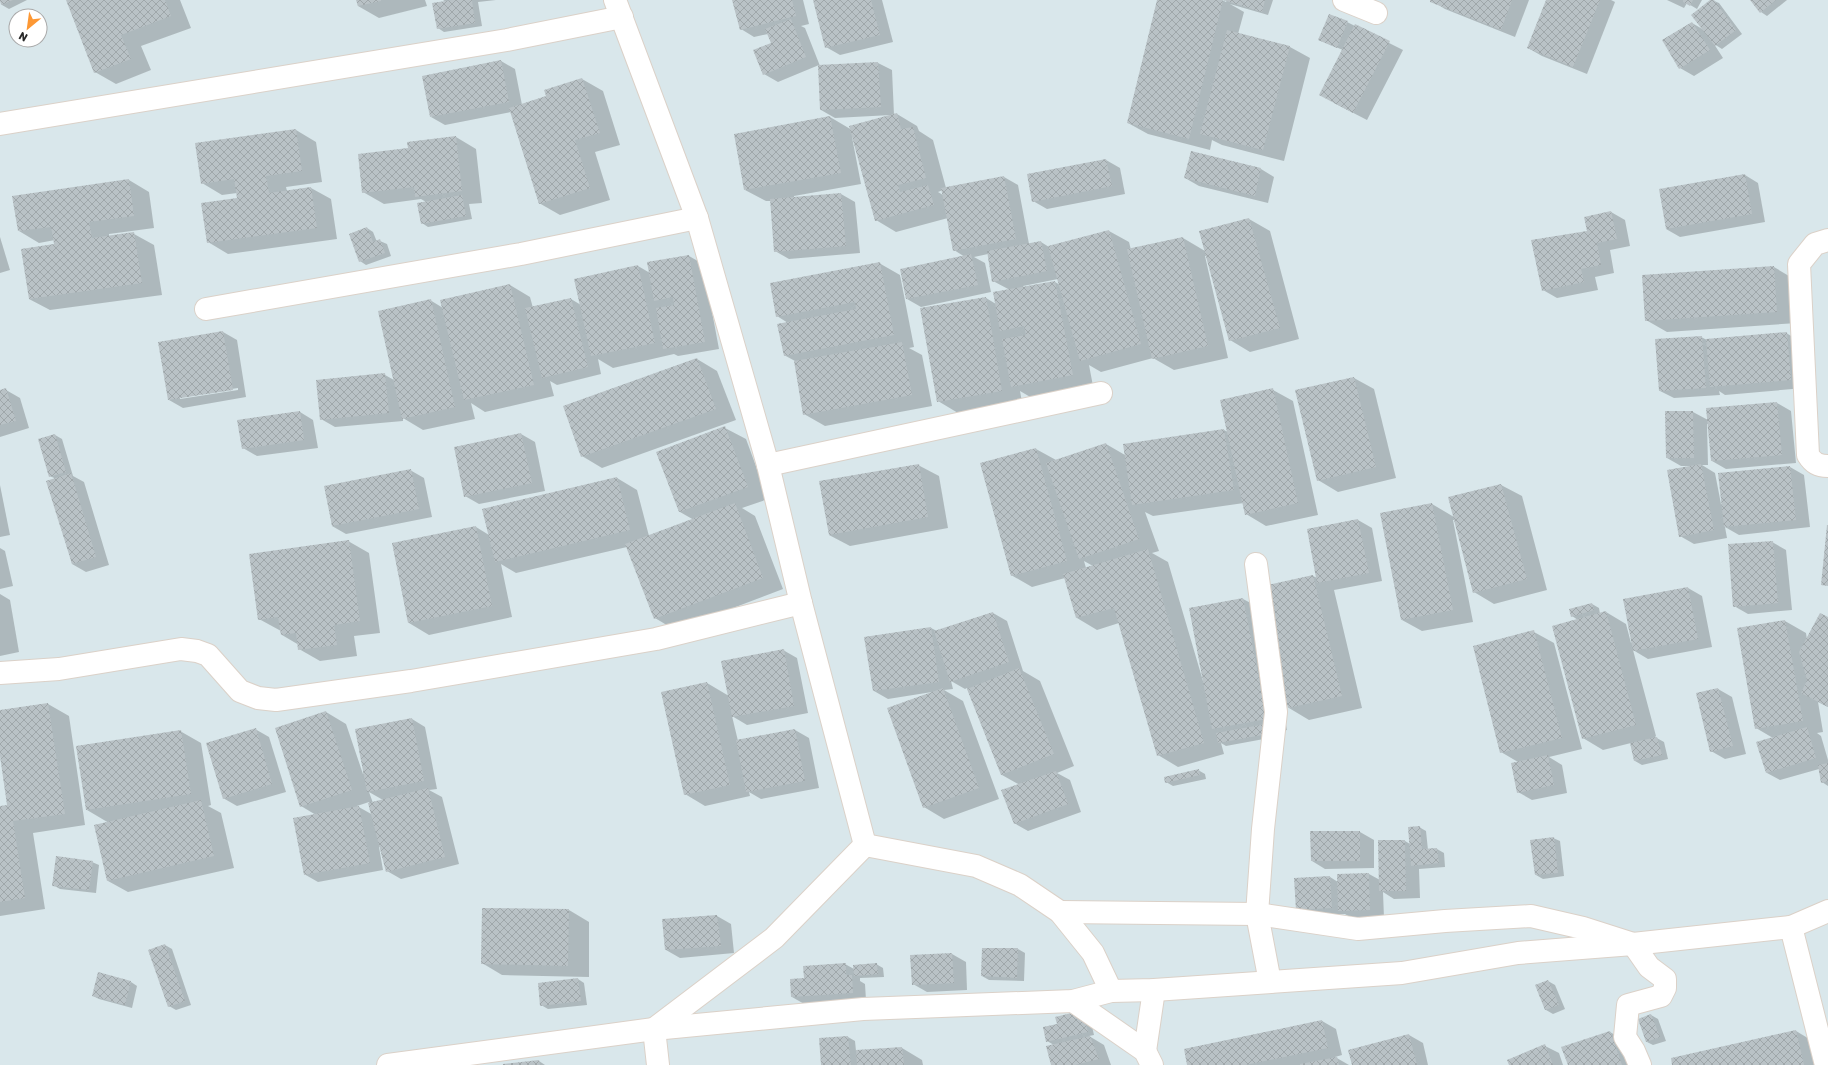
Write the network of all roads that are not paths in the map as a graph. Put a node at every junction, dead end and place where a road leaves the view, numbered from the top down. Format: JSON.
{"nodes":[{"id":1,"x":1344,"y":0,"type":"edge"},
{"id":2,"x":618,"y":8,"type":"edge"},
{"id":3,"x":1376,"y":13,"type":"dead end"},
{"id":4,"x":0,"y":124,"type":"edge"},
{"id":5,"x":697,"y":218,"type":"junction"},
{"id":6,"x":1828,"y":240,"type":"edge"},
{"id":7,"x":206,"y":309,"type":"dead end"},
{"id":8,"x":1101,"y":393,"type":"dead end"},
{"id":9,"x":768,"y":465,"type":"junction"},
{"id":10,"x":1828,"y":466,"type":"edge"},
{"id":11,"x":1256,"y":564,"type":"dead end"},
{"id":12,"x":801,"y":603,"type":"junction"},
{"id":13,"x":0,"y":673,"type":"edge"},
{"id":14,"x":865,"y":845,"type":"junction"},
{"id":15,"x":1828,"y":911,"type":"edge"},
{"id":16,"x":1060,"y":912,"type":"junction"},
{"id":17,"x":1257,"y":914,"type":"junction"},
{"id":18,"x":1791,"y":927,"type":"junction"},
{"id":19,"x":1633,"y":944,"type":"junction"},
{"id":20,"x":1270,"y":982,"type":"junction"},
{"id":21,"x":1154,"y":990,"type":"junction"},
{"id":22,"x":1111,"y":991,"type":"junction"},
{"id":23,"x":1073,"y":1001,"type":"junction"},
{"id":24,"x":654,"y":1029,"type":"junction"},
{"id":25,"x":1149,"y":1058,"type":"edge"},
{"id":26,"x":388,"y":1065,"type":"edge"},
{"id":27,"x":658,"y":1065,"type":"edge"},
{"id":28,"x":1640,"y":1065,"type":"edge"},
{"id":29,"x":1826,"y":1065,"type":"edge"}],
"edges":[{"from":1,"to":3,"type":"street"},
{"from":2,"to":4,"type":"street"},
{"from":2,"to":5,"type":"street"},
{"from":5,"to":7,"type":"street"},
{"from":5,"to":9,"type":"street"},
{"from":6,"to":10,"type":"street"},
{"from":8,"to":9,"type":"street"},
{"from":9,"to":12,"type":"street"},
{"from":11,"to":17,"type":"street"},
{"from":12,"to":13,"type":"street"},
{"from":12,"to":14,"type":"street"},
{"from":14,"to":16,"type":"street"},
{"from":14,"to":24,"type":"street"},
{"from":15,"to":18,"type":"street"},
{"from":16,"to":17,"type":"street"},
{"from":16,"to":22,"type":"street"},
{"from":17,"to":19,"type":"street"},
{"from":17,"to":20,"type":"street"},
{"from":18,"to":19,"type":"street"},
{"from":18,"to":29,"type":"street"},
{"from":19,"to":20,"type":"street"},
{"from":19,"to":28,"type":"street"},
{"from":20,"to":21,"type":"street"},
{"from":21,"to":22,"type":"street"},
{"from":21,"to":25,"type":"street"},
{"from":22,"to":23,"type":"street"},
{"from":23,"to":24,"type":"street"},
{"from":23,"to":25,"type":"street"},
{"from":24,"to":26,"type":"street"},
{"from":24,"to":27,"type":"street"}]}
